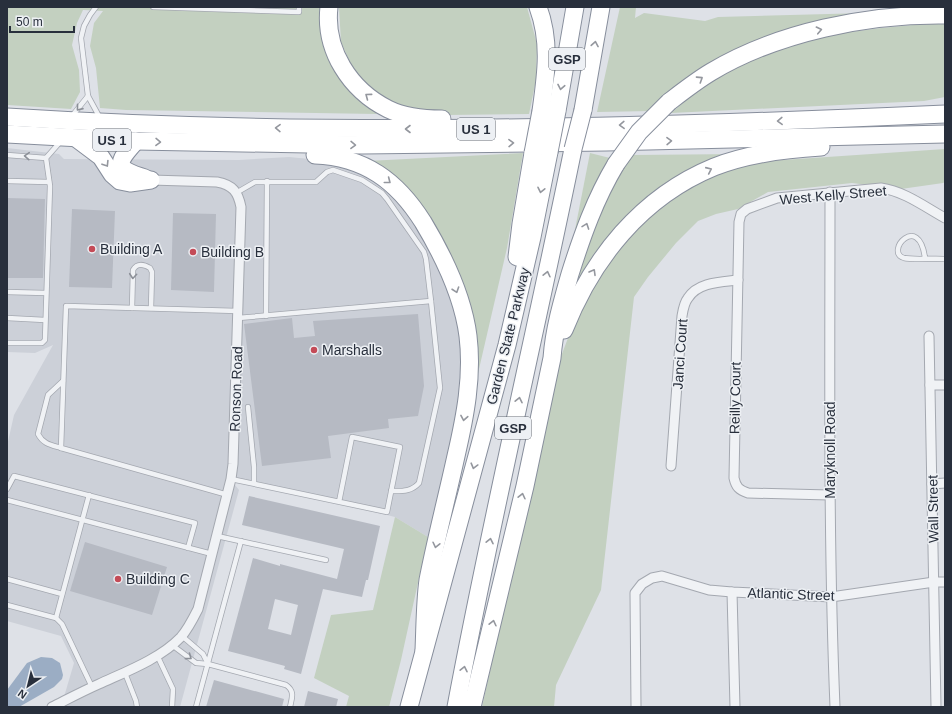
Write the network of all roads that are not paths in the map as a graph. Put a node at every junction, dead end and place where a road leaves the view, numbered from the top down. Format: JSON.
{"nodes":[{"id":1,"x":96,"y":7,"type":"edge"},
{"id":2,"x":153,"y":7,"type":"edge"},
{"id":3,"x":300,"y":7,"type":"edge"},
{"id":4,"x":329,"y":7,"type":"edge"},
{"id":5,"x":538,"y":7,"type":"edge"},
{"id":6,"x":575,"y":7,"type":"edge"},
{"id":7,"x":601,"y":7,"type":"edge"},
{"id":8,"x":945,"y":15,"type":"edge"},
{"id":9,"x":88,"y":96,"type":"junction"},
{"id":10,"x":945,"y":102,"type":"edge"},
{"id":11,"x":549,"y":111,"type":"junction"},
{"id":12,"x":945,"y":114,"type":"edge"},
{"id":13,"x":7,"y":117,"type":"edge"},
{"id":14,"x":805,"y":120,"type":"junction"},
{"id":15,"x":69,"y":121,"type":"junction"},
{"id":16,"x":102,"y":123,"type":"junction"},
{"id":17,"x":527,"y":128,"type":"junction"},
{"id":18,"x":7,"y":134,"type":"edge"},
{"id":19,"x":945,"y":134,"type":"edge"},
{"id":20,"x":71,"y":138,"type":"junction"},
{"id":21,"x":945,"y":140,"type":"edge"},
{"id":22,"x":136,"y":141,"type":"junction"},
{"id":23,"x":216,"y":143,"type":"junction"},
{"id":24,"x":7,"y":155,"type":"edge"},
{"id":25,"x":46,"y":158,"type":"junction"},
{"id":26,"x":151,"y":180,"type":"junction"},
{"id":27,"x":7,"y":181,"type":"edge"},
{"id":28,"x":267,"y":181,"type":"junction"},
{"id":29,"x":49,"y":182,"type":"junction"},
{"id":30,"x":830,"y":192,"type":"junction"},
{"id":31,"x":236,"y":193,"type":"junction"},
{"id":32,"x":741,"y":214,"type":"joint"},
{"id":33,"x":945,"y":218,"type":"edge"},
{"id":34,"x":925,"y":258,"type":"junction"},
{"id":35,"x":945,"y":259,"type":"edge"},
{"id":36,"x":738,"y":280,"type":"junction"},
{"id":37,"x":7,"y":292,"type":"edge"},
{"id":38,"x":46,"y":294,"type":"junction"},
{"id":39,"x":431,"y":301,"type":"junction"},
{"id":40,"x":132,"y":308,"type":"junction"},
{"id":41,"x":151,"y":308,"type":"junction"},
{"id":42,"x":238,"y":314,"type":"junction"},
{"id":43,"x":266,"y":316,"type":"junction"},
{"id":44,"x":7,"y":318,"type":"edge"},
{"id":45,"x":45,"y":320,"type":"junction"},
{"id":46,"x":929,"y":336,"type":"dead end"},
{"id":47,"x":7,"y":343,"type":"edge"},
{"id":48,"x":552,"y":358,"type":"junction"},
{"id":49,"x":63,"y":381,"type":"junction"},
{"id":50,"x":945,"y":385,"type":"edge"},
{"id":51,"x":930,"y":386,"type":"junction"},
{"id":52,"x":248,"y":407,"type":"dead end"},
{"id":53,"x":61,"y":448,"type":"junction"},
{"id":54,"x":672,"y":466,"type":"dead end"},
{"id":55,"x":231,"y":479,"type":"junction"},
{"id":56,"x":254,"y":483,"type":"junction"},
{"id":57,"x":932,"y":484,"type":"junction"},
{"id":58,"x":945,"y":484,"type":"edge"},
{"id":59,"x":7,"y":489,"type":"edge"},
{"id":60,"x":391,"y":490,"type":"junction"},
{"id":61,"x":89,"y":495,"type":"junction"},
{"id":62,"x":228,"y":495,"type":"junction"},
{"id":63,"x":829,"y":495,"type":"junction"},
{"id":64,"x":7,"y":500,"type":"edge"},
{"id":65,"x":339,"y":502,"type":"junction"},
{"id":66,"x":82,"y":520,"type":"junction"},
{"id":67,"x":217,"y":536,"type":"junction"},
{"id":68,"x":241,"y":541,"type":"junction"},
{"id":69,"x":188,"y":548,"type":"junction"},
{"id":70,"x":212,"y":554,"type":"junction"},
{"id":71,"x":326,"y":560,"type":"dead end"},
{"id":72,"x":7,"y":579,"type":"edge"},
{"id":73,"x":934,"y":582,"type":"junction"},
{"id":74,"x":945,"y":582,"type":"edge"},
{"id":75,"x":732,"y":592,"type":"junction"},
{"id":76,"x":62,"y":594,"type":"junction"},
{"id":77,"x":831,"y":597,"type":"junction"},
{"id":78,"x":7,"y":605,"type":"edge"},
{"id":79,"x":56,"y":618,"type":"junction"},
{"id":80,"x":182,"y":636,"type":"junction"},
{"id":81,"x":172,"y":645,"type":"junction"},
{"id":82,"x":424,"y":650,"type":"junction"},
{"id":83,"x":157,"y":655,"type":"junction"},
{"id":84,"x":208,"y":664,"type":"junction"},
{"id":85,"x":124,"y":672,"type":"junction"},
{"id":86,"x":940,"y":680,"type":"edge"},
{"id":87,"x":92,"y":687,"type":"junction"},
{"id":88,"x":52,"y":707,"type":"edge"},
{"id":89,"x":137,"y":707,"type":"edge"},
{"id":90,"x":172,"y":707,"type":"edge"},
{"id":91,"x":196,"y":707,"type":"edge"},
{"id":92,"x":290,"y":707,"type":"edge"},
{"id":93,"x":409,"y":707,"type":"edge"},
{"id":94,"x":456,"y":707,"type":"edge"},
{"id":95,"x":472,"y":707,"type":"edge"},
{"id":96,"x":636,"y":707,"type":"edge"},
{"id":97,"x":735,"y":707,"type":"edge"},
{"id":98,"x":835,"y":707,"type":"edge"},
{"id":99,"x":936,"y":707,"type":"edge"}],
"edges":[{"from":1,"to":9,"type":"lane"},
{"from":2,"to":3,"type":"lane"},
{"from":17,"to":4,"type":"highway","one_way":true},
{"from":5,"to":11,"type":"highway"},
{"from":6,"to":11,"type":"highway","name":"Garden State Parkway","number":"GSP","one_way":true},
{"from":94,"to":7,"type":"highway","name":"Garden State Parkway","number":"GSP","one_way":true,"bridge":true},
{"from":48,"to":8,"type":"highway","one_way":true,"bridge":true},
{"from":9,"to":15,"type":"lane","one_way":true},
{"from":9,"to":16,"type":"lane"},
{"from":10,"to":14,"type":"highway"},
{"from":11,"to":82,"type":"highway","name":"Garden State Parkway","number":"GSP","one_way":true,"bridge":true},
{"from":12,"to":14,"type":"highway","number":"US 1"},
{"from":13,"to":15,"type":"highway","number":"US 1"},
{"from":14,"to":17,"type":"highway","number":"US 1","one_way":true},
{"from":15,"to":16,"type":"highway","number":"US 1"},
{"from":17,"to":16,"type":"highway","number":"US 1","one_way":true},
{"from":18,"to":20,"type":"highway","number":"US 1"},
{"from":23,"to":19,"type":"highway","number":"US 1","one_way":true},
{"from":20,"to":22,"type":"highway","number":"US 1"},
{"from":20,"to":25,"type":"lane"},
{"from":20,"to":26,"type":"highway","one_way":true},
{"from":48,"to":21,"type":"highway","one_way":true},
{"from":22,"to":23,"type":"highway","number":"US 1","one_way":true},
{"from":22,"to":26,"type":"highway"},
{"from":23,"to":82,"type":"highway","one_way":true},
{"from":25,"to":24,"type":"lane","one_way":true},
{"from":25,"to":29,"type":"lane"},
{"from":26,"to":31,"type":"street"},
{"from":27,"to":29,"type":"lane"},
{"from":28,"to":31,"type":"lane"},
{"from":28,"to":39,"type":"lane"},
{"from":28,"to":43,"type":"lane"},
{"from":29,"to":38,"type":"lane"},
{"from":30,"to":32,"type":"street","name":"West Kelly Street"},
{"from":30,"to":33,"type":"street","name":"West Kelly Street"},
{"from":30,"to":63,"type":"street","name":"Maryknoll Road"},
{"from":31,"to":42,"type":"street","name":"Ronson Road"},
{"from":32,"to":36,"type":"street","name":"Reilly Court"},
{"from":34,"to":34,"type":"lane"},
{"from":34,"to":35,"type":"lane"},
{"from":36,"to":54,"type":"street","name":"Janci Court"},
{"from":36,"to":63,"type":"street","name":"Reilly Court"},
{"from":37,"to":38,"type":"lane"},
{"from":38,"to":45,"type":"lane"},
{"from":39,"to":43,"type":"lane"},
{"from":39,"to":60,"type":"lane"},
{"from":40,"to":41,"type":"lane"},
{"from":41,"to":40,"type":"lane","one_way":true},
{"from":40,"to":49,"type":"lane"},
{"from":41,"to":42,"type":"lane"},
{"from":42,"to":43,"type":"lane"},
{"from":42,"to":55,"type":"street","name":"Ronson Road"},
{"from":44,"to":45,"type":"lane"},
{"from":45,"to":47,"type":"lane"},
{"from":46,"to":51,"type":"street","name":"Wall Street"},
{"from":95,"to":48,"type":"highway","one_way":true},
{"from":49,"to":53,"type":"lane"},
{"from":49,"to":53,"type":"lane"},
{"from":50,"to":51,"type":"street"},
{"from":51,"to":57,"type":"street","name":"Wall Street"},
{"from":52,"to":56,"type":"lane"},
{"from":53,"to":62,"type":"lane"},
{"from":55,"to":56,"type":"lane"},
{"from":55,"to":62,"type":"street","name":"Ronson Road"},
{"from":56,"to":65,"type":"lane"},
{"from":57,"to":58,"type":"street"},
{"from":57,"to":73,"type":"street","name":"Wall Street"},
{"from":59,"to":61,"type":"lane"},
{"from":60,"to":65,"type":"lane"},
{"from":60,"to":65,"type":"lane"},
{"from":61,"to":66,"type":"lane"},
{"from":61,"to":69,"type":"lane"},
{"from":62,"to":67,"type":"street","name":"Ronson Road"},
{"from":63,"to":77,"type":"street","name":"Maryknoll Road"},
{"from":64,"to":66,"type":"lane"},
{"from":66,"to":69,"type":"lane"},
{"from":66,"to":76,"type":"lane"},
{"from":67,"to":68,"type":"lane"},
{"from":67,"to":70,"type":"street","name":"Ronson Road"},
{"from":68,"to":71,"type":"lane"},
{"from":68,"to":84,"type":"lane"},
{"from":69,"to":70,"type":"lane"},
{"from":70,"to":80,"type":"street","name":"Ronson Road"},
{"from":72,"to":76,"type":"lane"},
{"from":73,"to":74,"type":"street","name":"Atlantic Street"},
{"from":73,"to":77,"type":"street","name":"Atlantic Street"},
{"from":73,"to":86,"type":"street","name":"Wall Street"},
{"from":75,"to":77,"type":"street","name":"Atlantic Street"},
{"from":75,"to":96,"type":"street","name":"Atlantic Street"},
{"from":75,"to":97,"type":"street"},
{"from":76,"to":79,"type":"lane"},
{"from":77,"to":98,"type":"street","name":"Maryknoll Road"},
{"from":78,"to":79,"type":"lane"},
{"from":79,"to":87,"type":"lane"},
{"from":80,"to":81,"type":"street","name":"Ronson Road"},
{"from":80,"to":84,"type":"lane"},
{"from":81,"to":83,"type":"street","name":"Ronson Road"},
{"from":81,"to":84,"type":"lane","one_way":true},
{"from":82,"to":93,"type":"highway","name":"Garden State Parkway","number":"GSP"},
{"from":83,"to":85,"type":"street","name":"Ronson Road"},
{"from":83,"to":90,"type":"lane"},
{"from":84,"to":91,"type":"lane"},
{"from":84,"to":92,"type":"lane"},
{"from":85,"to":87,"type":"street","name":"Ronson Road"},
{"from":85,"to":89,"type":"lane"},
{"from":86,"to":99,"type":"street","name":"Wall Street"},
{"from":87,"to":88,"type":"street","name":"Ronson Road"}]}
